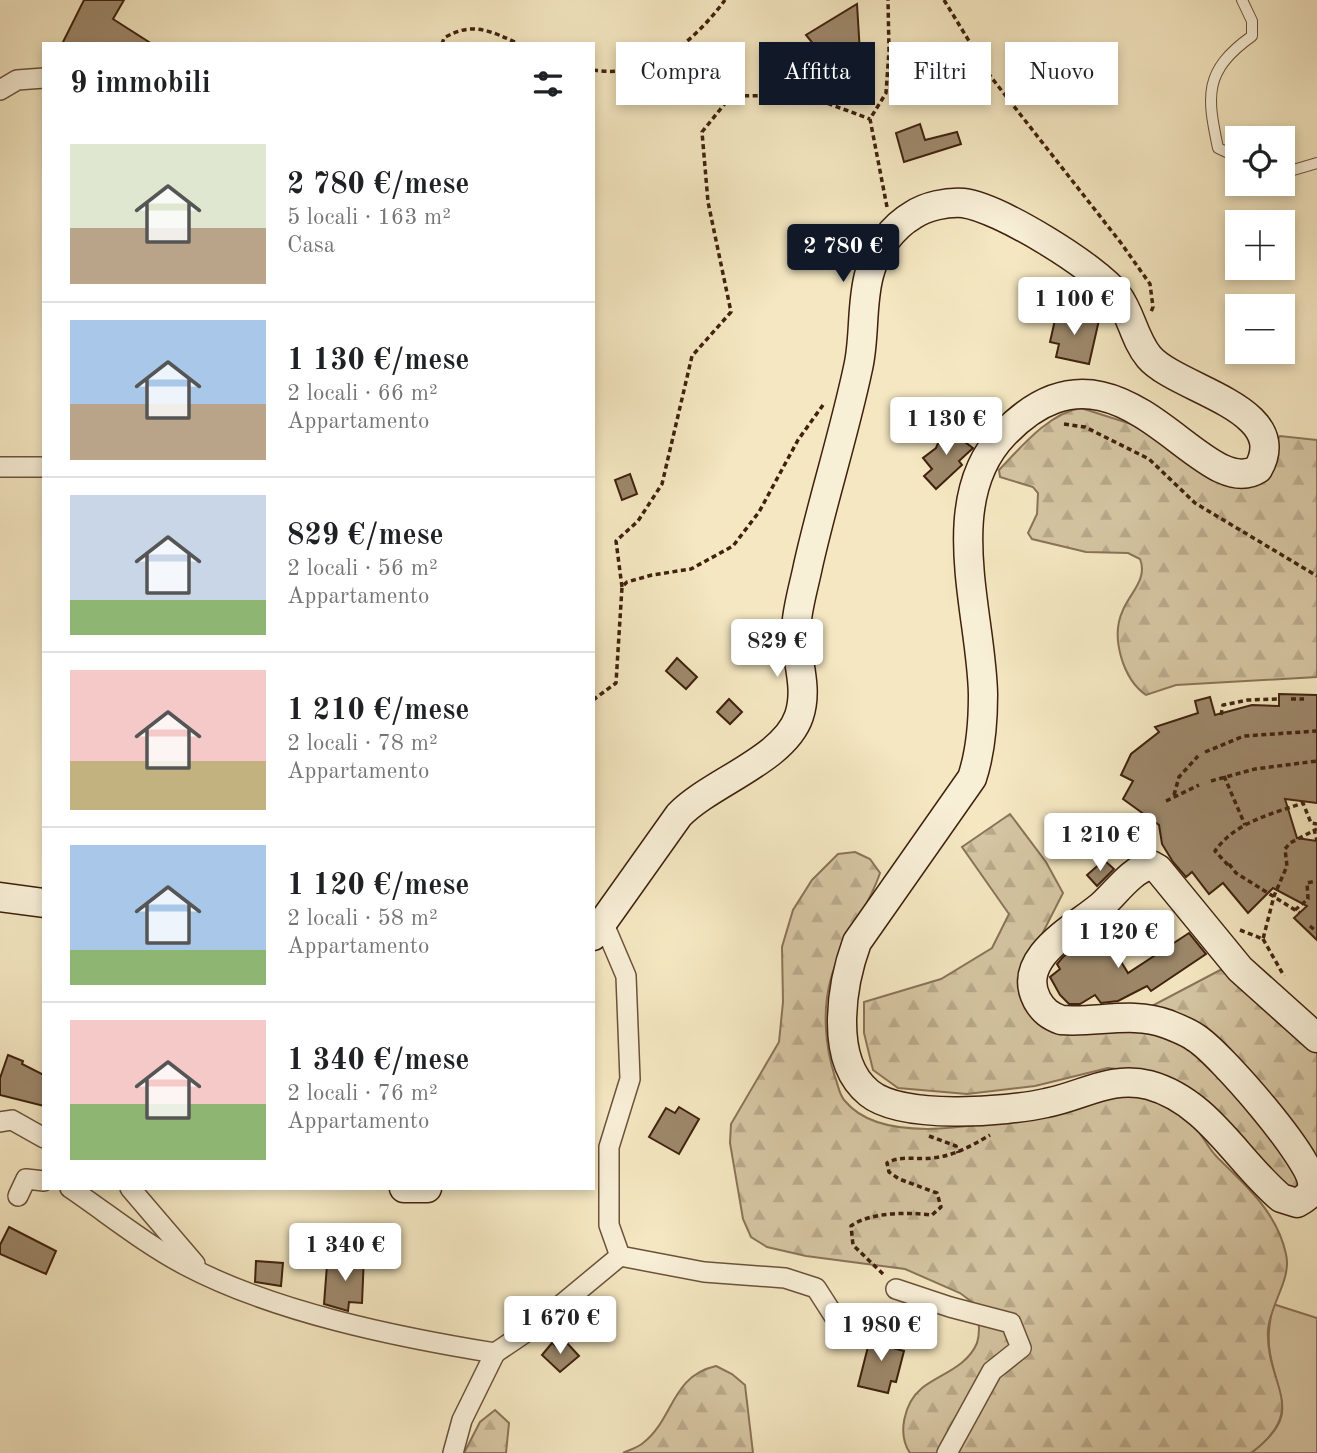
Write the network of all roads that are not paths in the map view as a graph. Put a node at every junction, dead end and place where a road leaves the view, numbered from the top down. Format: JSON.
{"nodes":[{"id":1,"x":1242,"y":0,"type":"edge"},
{"id":2,"x":42,"y":78,"type":"edge"},
{"id":3,"x":0,"y":90,"type":"edge"},
{"id":4,"x":1225,"y":151,"type":"edge"},
{"id":5,"x":1317,"y":163,"type":"edge"},
{"id":6,"x":1295,"y":169,"type":"edge"},
{"id":7,"x":0,"y":467,"type":"edge"},
{"id":8,"x":42,"y":467,"type":"edge"},
{"id":9,"x":0,"y":897,"type":"edge"},
{"id":10,"x":42,"y":903,"type":"edge"},
{"id":11,"x":598,"y":929,"type":"edge"},
{"id":12,"x":1317,"y":1038,"type":"edge"},
{"id":13,"x":0,"y":1122,"type":"edge"},
{"id":14,"x":42,"y":1137,"type":"edge"},
{"id":15,"x":42,"y":1181,"type":"edge"},
{"id":16,"x":73,"y":1190,"type":"edge"},
{"id":17,"x":132,"y":1190,"type":"edge"},
{"id":18,"x":18,"y":1196,"type":"dead end"},
{"id":19,"x":620,"y":1256,"type":"junction"},
{"id":20,"x":203,"y":1273,"type":"junction"},
{"id":21,"x":896,"y":1289,"type":"road end"},
{"id":22,"x":843,"y":1330,"type":"dead end"},
{"id":23,"x":495,"y":1353,"type":"junction"},
{"id":24,"x":453,"y":1453,"type":"edge"},
{"id":25,"x":947,"y":1453,"type":"edge"}],
"edges":[{"from":1,"to":4,"type":"lane"},
{"from":2,"to":3,"type":"street"},
{"from":5,"to":6,"type":"lane"},
{"from":7,"to":8,"type":"street"},
{"from":9,"to":10,"type":"street"},
{"from":11,"to":12,"type":"street"},
{"from":11,"to":19,"type":"street"},
{"from":13,"to":14,"type":"street"},
{"from":15,"to":18,"type":"street"},
{"from":16,"to":20,"type":"street"},
{"from":17,"to":20,"type":"street"},
{"from":19,"to":22,"type":"street"},
{"from":19,"to":23,"type":"street"},
{"from":20,"to":23,"type":"street"},
{"from":21,"to":25,"type":"street"},
{"from":23,"to":24,"type":"street"}]}
